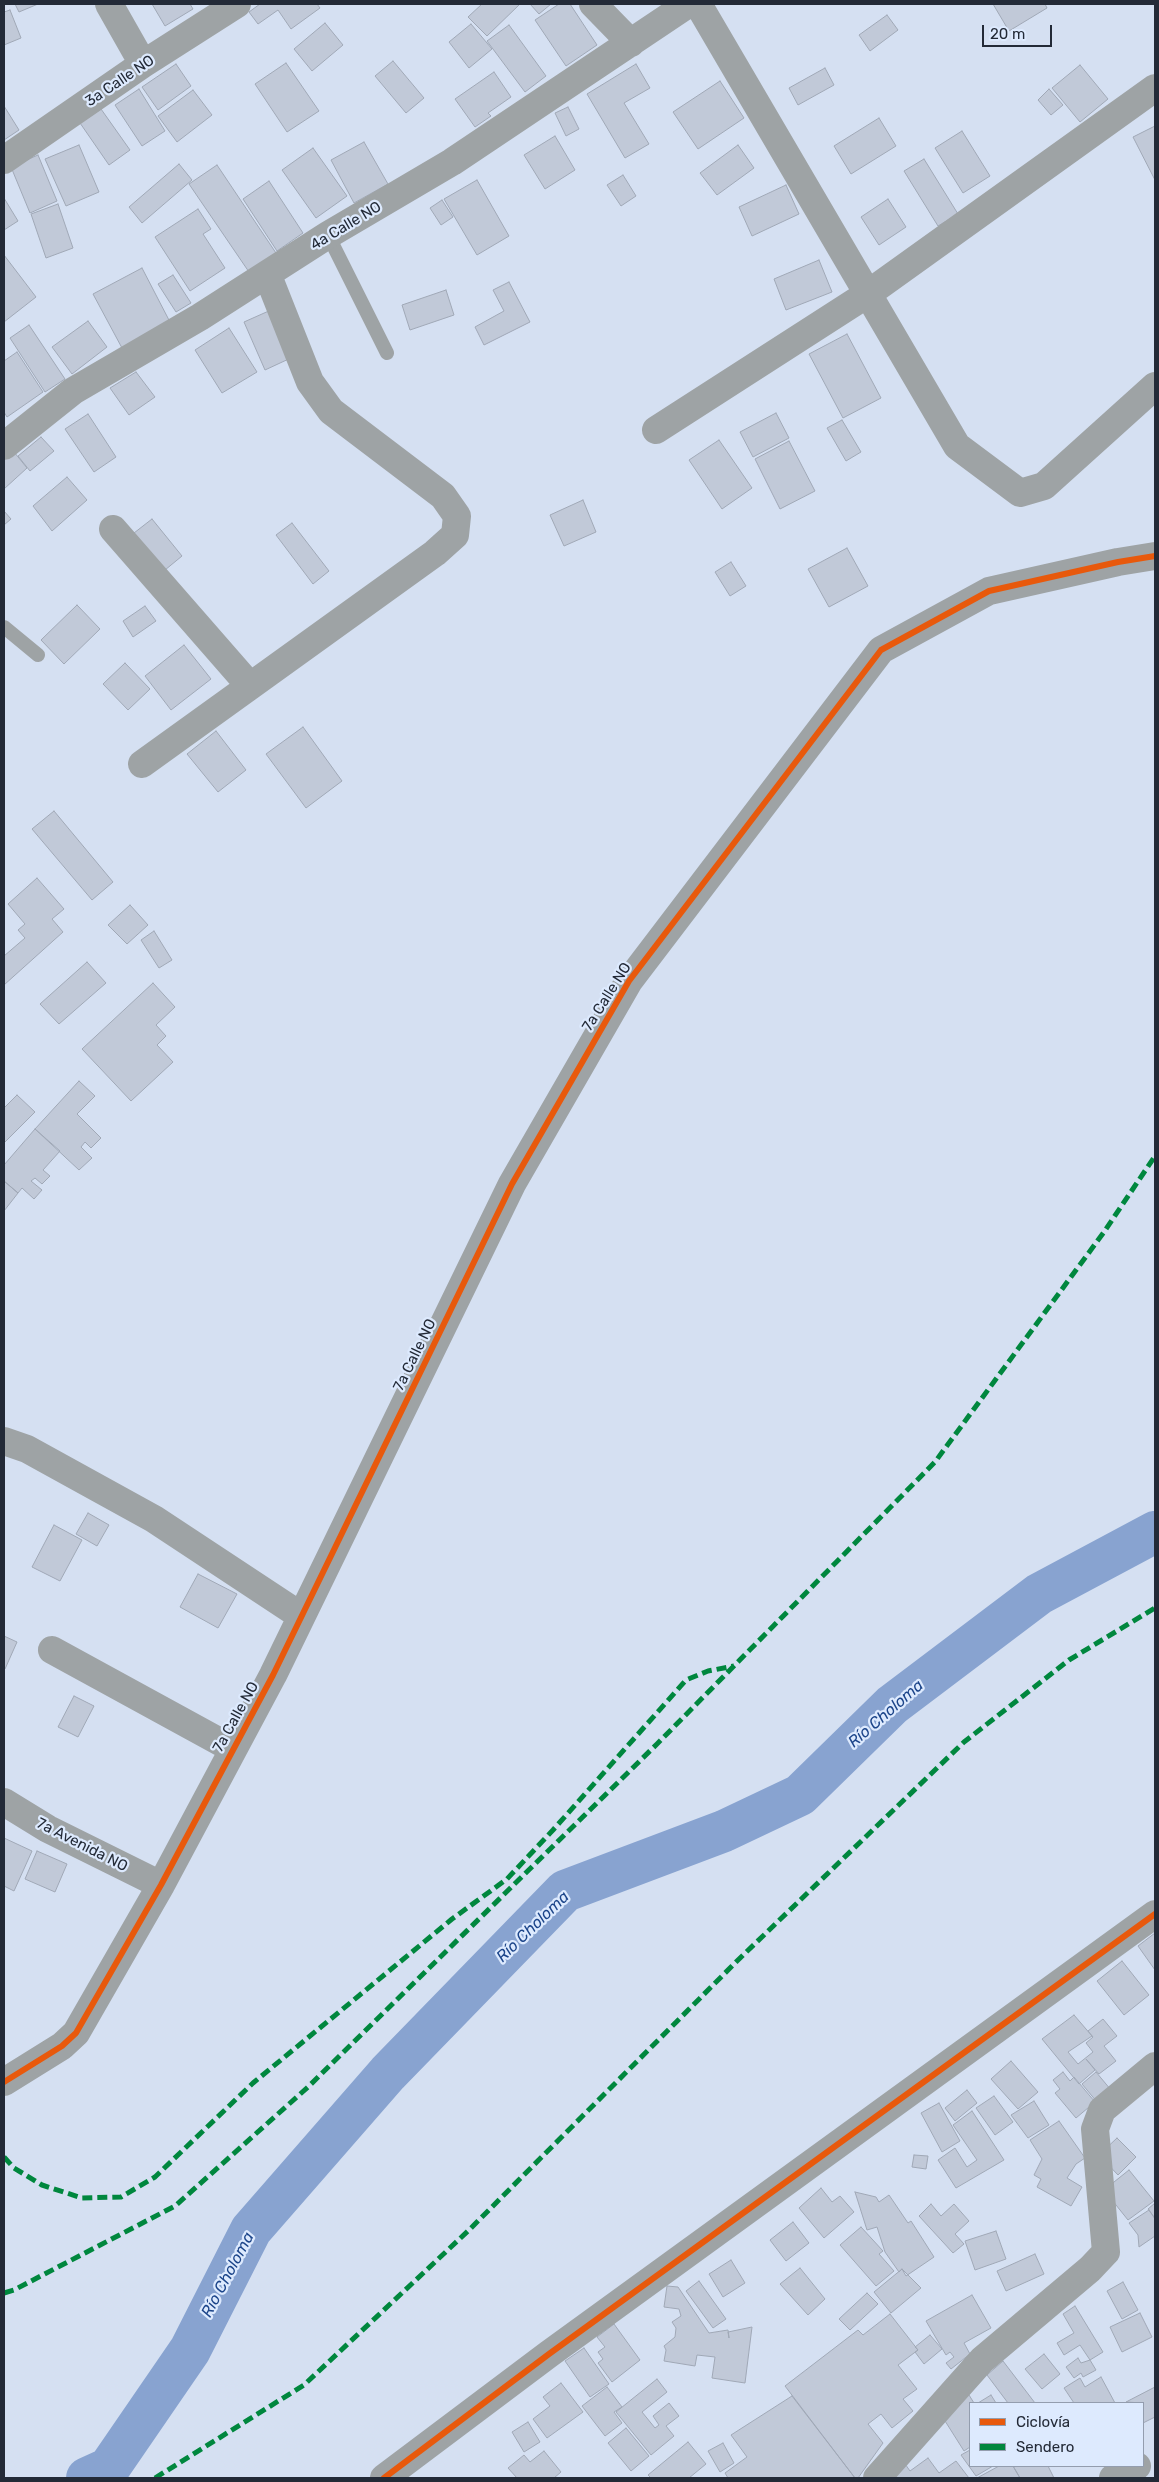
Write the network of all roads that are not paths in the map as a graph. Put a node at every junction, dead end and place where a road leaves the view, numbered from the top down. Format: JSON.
{"nodes":[{"id":1,"x":109,"y":4,"type":"edge"},
{"id":2,"x":237,"y":4,"type":"edge"},
{"id":3,"x":593,"y":4,"type":"edge"},
{"id":4,"x":688,"y":4,"type":"edge"},
{"id":5,"x":698,"y":4,"type":"edge"},
{"id":6,"x":631,"y":43,"type":"junction"},
{"id":7,"x":143,"y":64,"type":"junction"},
{"id":8,"x":1155,"y":88,"type":"edge"},
{"id":9,"x":4,"y":160,"type":"edge"},
{"id":10,"x":328,"y":236,"type":"junction"},
{"id":11,"x":268,"y":276,"type":"junction"},
{"id":12,"x":870,"y":293,"type":"junction"},
{"id":13,"x":387,"y":354,"type":"dead end"},
{"id":14,"x":1155,"y":386,"type":"edge"},
{"id":15,"x":656,"y":430,"type":"dead end"},
{"id":16,"x":4,"y":446,"type":"edge"},
{"id":17,"x":113,"y":529,"type":"dead end"},
{"id":18,"x":1155,"y":556,"type":"edge"},
{"id":19,"x":4,"y":627,"type":"edge"},
{"id":20,"x":38,"y":655,"type":"dead end"},
{"id":21,"x":250,"y":686,"type":"junction"},
{"id":22,"x":142,"y":764,"type":"dead end"},
{"id":23,"x":4,"y":1440,"type":"edge"},
{"id":24,"x":301,"y":1616,"type":"junction"},
{"id":25,"x":52,"y":1650,"type":"dead end"},
{"id":26,"x":233,"y":1750,"type":"junction"},
{"id":27,"x":4,"y":1802,"type":"edge"},
{"id":28,"x":161,"y":1885,"type":"junction"},
{"id":29,"x":1155,"y":1914,"type":"edge"},
{"id":30,"x":1155,"y":2066,"type":"edge"},
{"id":31,"x":4,"y":2082,"type":"edge"},
{"id":32,"x":1136,"y":2467,"type":"edge"},
{"id":33,"x":384,"y":2478,"type":"edge"},
{"id":34,"x":877,"y":2478,"type":"edge"},
{"id":35,"x":1113,"y":2478,"type":"edge"}],
"edges":[{"from":1,"to":7,"type":"street"},
{"from":2,"to":7,"type":"street","name":"3a Calle NO"},
{"from":3,"to":6,"type":"street"},
{"from":4,"to":6,"type":"street","name":"4a Calle NO"},
{"from":5,"to":12,"type":"street"},
{"from":6,"to":10,"type":"street","name":"4a Calle NO"},
{"from":7,"to":9,"type":"street","name":"3a Calle NO"},
{"from":8,"to":12,"type":"street"},
{"from":10,"to":11,"type":"street","name":"4a Calle NO"},
{"from":10,"to":13,"type":"lane"},
{"from":11,"to":16,"type":"street","name":"4a Calle NO"},
{"from":11,"to":21,"type":"street"},
{"from":12,"to":14,"type":"street"},
{"from":12,"to":15,"type":"street"},
{"from":17,"to":21,"type":"street"},
{"from":18,"to":24,"type":"street","name":"7a Calle NO"},
{"from":19,"to":20,"type":"lane"},
{"from":21,"to":22,"type":"street"},
{"from":23,"to":24,"type":"street"},
{"from":24,"to":26,"type":"street","name":"7a Calle NO"},
{"from":25,"to":26,"type":"street"},
{"from":26,"to":28,"type":"street","name":"7a Calle NO"},
{"from":27,"to":28,"type":"street","name":"7a Avenida NO"},
{"from":28,"to":31,"type":"street","name":"7a Calle NO"},
{"from":29,"to":33,"type":"street"},
{"from":30,"to":34,"type":"street"},
{"from":32,"to":35,"type":"street"}]}
